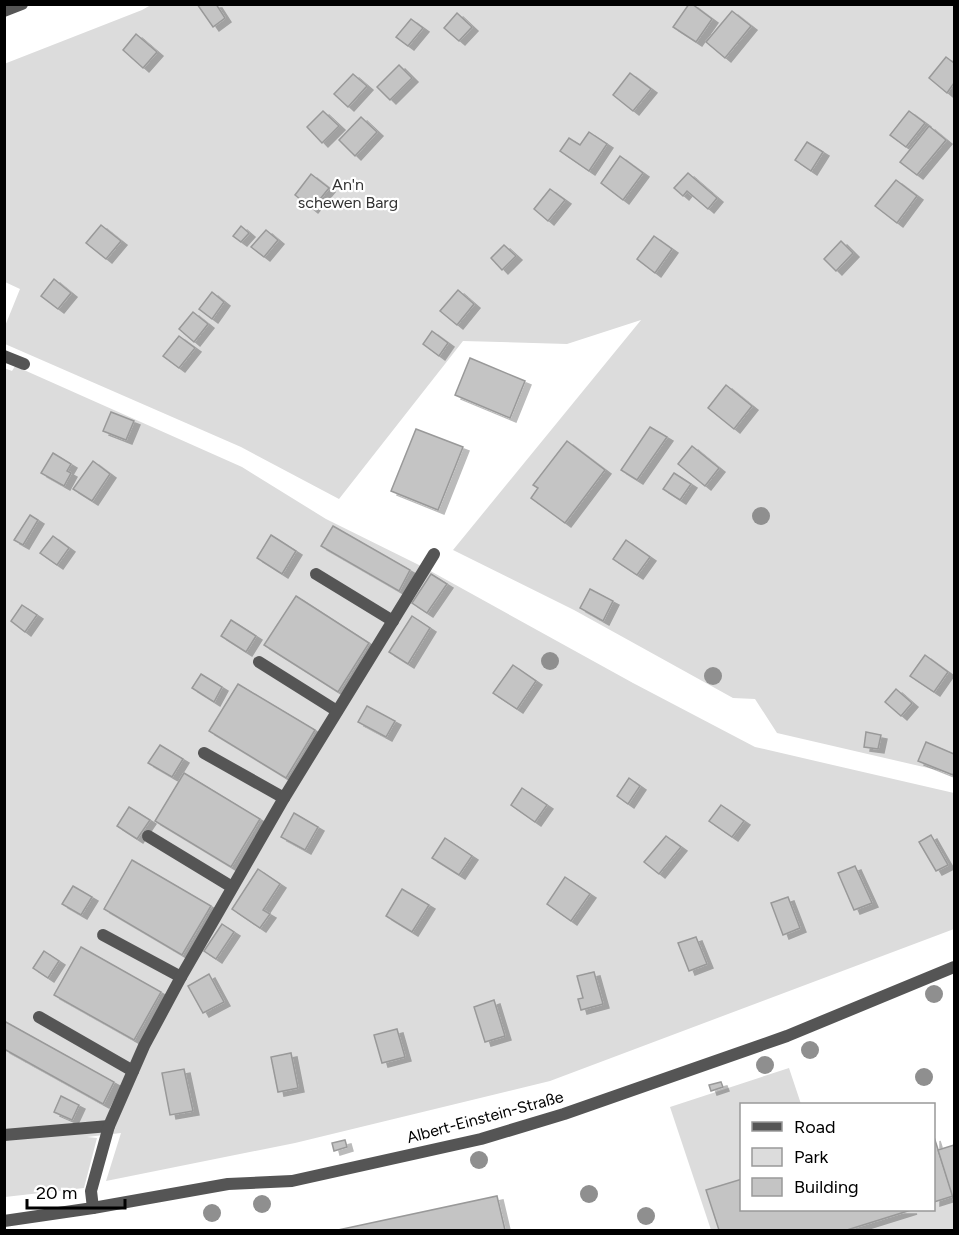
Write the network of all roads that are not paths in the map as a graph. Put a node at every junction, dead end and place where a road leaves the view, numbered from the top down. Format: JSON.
{"nodes":[{"id":1,"x":22,"y":4,"type":"edge"},
{"id":2,"x":4,"y":11,"type":"edge"},
{"id":3,"x":4,"y":356,"type":"edge"},
{"id":4,"x":24,"y":364,"type":"dead end"},
{"id":5,"x":434,"y":554,"type":"dead end"},
{"id":6,"x":316,"y":574,"type":"dead end"},
{"id":7,"x":393,"y":621,"type":"junction"},
{"id":8,"x":259,"y":662,"type":"dead end"},
{"id":9,"x":337,"y":711,"type":"junction"},
{"id":10,"x":204,"y":753,"type":"dead end"},
{"id":11,"x":284,"y":798,"type":"junction"},
{"id":12,"x":148,"y":836,"type":"dead end"},
{"id":13,"x":232,"y":887,"type":"junction"},
{"id":14,"x":103,"y":935,"type":"dead end"},
{"id":15,"x":954,"y":967,"type":"edge"},
{"id":16,"x":181,"y":977,"type":"junction"},
{"id":17,"x":39,"y":1017,"type":"dead end"},
{"id":18,"x":133,"y":1071,"type":"junction"},
{"id":19,"x":109,"y":1126,"type":"junction"},
{"id":20,"x":4,"y":1135,"type":"edge"},
{"id":21,"x":93,"y":1208,"type":"junction"},
{"id":22,"x":4,"y":1221,"type":"edge"}],
"edges":[{"from":1,"to":2,"type":"street"},
{"from":3,"to":4,"type":"street"},
{"from":5,"to":7,"type":"street"},
{"from":6,"to":7,"type":"street"},
{"from":7,"to":9,"type":"street"},
{"from":8,"to":9,"type":"street"},
{"from":9,"to":11,"type":"street"},
{"from":10,"to":11,"type":"street"},
{"from":11,"to":13,"type":"street"},
{"from":12,"to":13,"type":"street"},
{"from":13,"to":16,"type":"street"},
{"from":14,"to":16,"type":"street"},
{"from":15,"to":21,"type":"street","name":"Albert-Einstein-Straße"},
{"from":16,"to":18,"type":"street"},
{"from":17,"to":18,"type":"street"},
{"from":18,"to":19,"type":"street"},
{"from":19,"to":20,"type":"street"},
{"from":19,"to":21,"type":"street"},
{"from":21,"to":22,"type":"street","name":"Albert-Einstein-Straße"}]}
